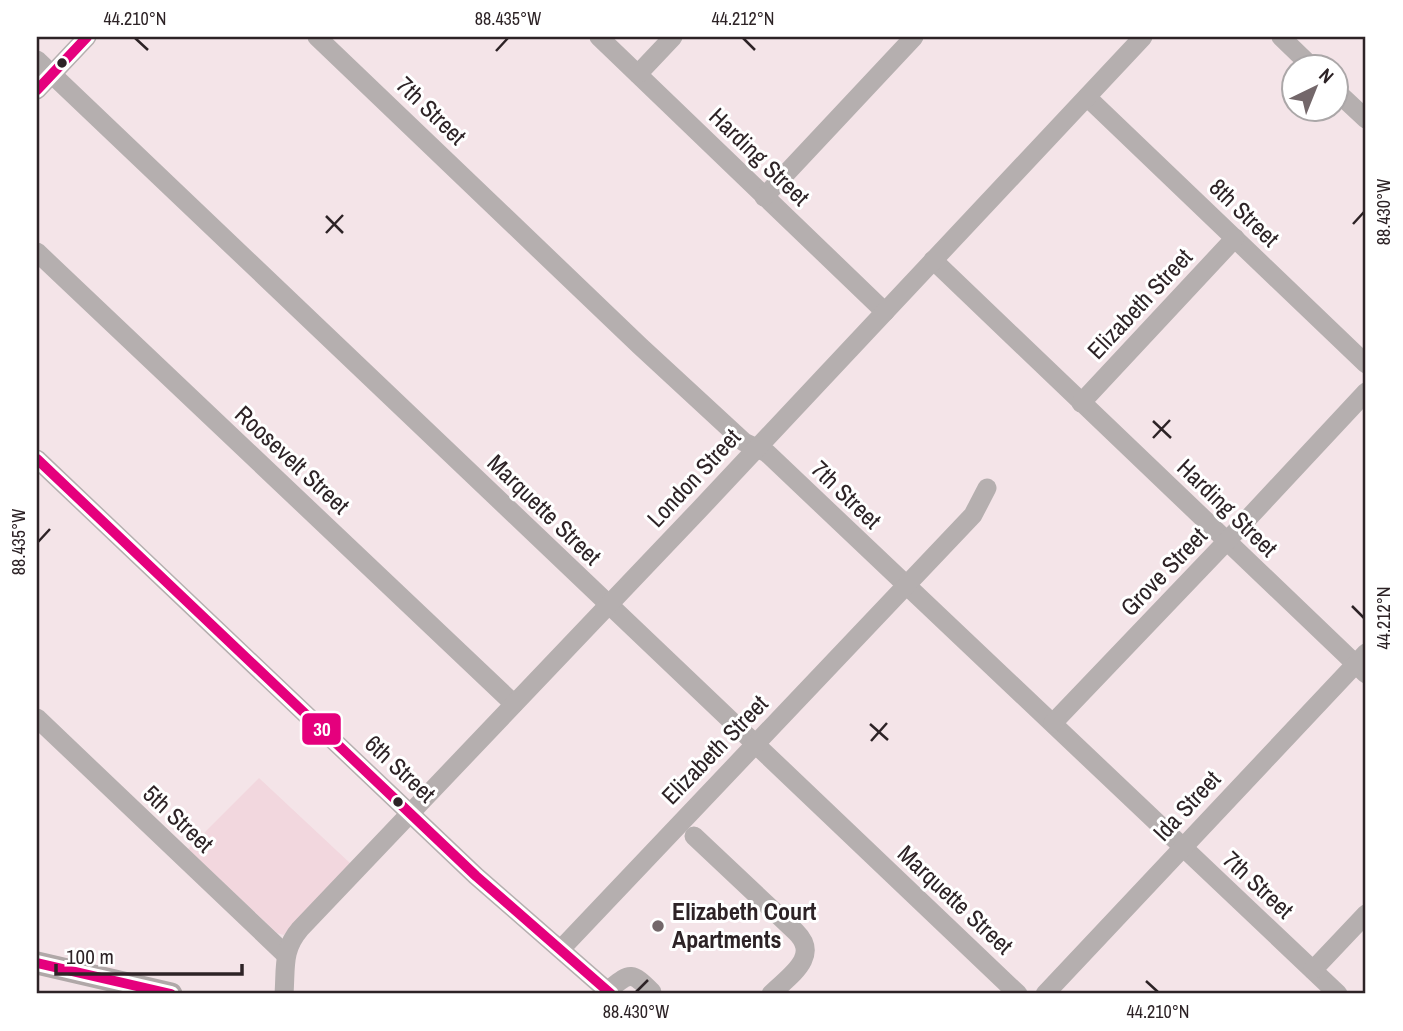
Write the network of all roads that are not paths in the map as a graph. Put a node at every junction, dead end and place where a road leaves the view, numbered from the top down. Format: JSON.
{"nodes":[{"id":1,"x":87,"y":37,"type":"edge"},
{"id":2,"x":317,"y":37,"type":"edge"},
{"id":3,"x":599,"y":37,"type":"edge"},
{"id":4,"x":673,"y":37,"type":"edge"},
{"id":5,"x":914,"y":37,"type":"edge"},
{"id":6,"x":1143,"y":37,"type":"edge"},
{"id":7,"x":1281,"y":37,"type":"edge"},
{"id":8,"x":1297,"y":52,"type":"edge"},
{"id":9,"x":37,"y":60,"type":"edge"},
{"id":10,"x":51,"y":74,"type":"junction"},
{"id":11,"x":638,"y":74,"type":"junction"},
{"id":12,"x":37,"y":90,"type":"edge"},
{"id":13,"x":1087,"y":97,"type":"junction"},
{"id":14,"x":1350,"y":105,"type":"edge"},
{"id":15,"x":1366,"y":120,"type":"edge"},
{"id":16,"x":764,"y":197,"type":"junction"},
{"id":17,"x":1235,"y":238,"type":"junction"},
{"id":18,"x":37,"y":252,"type":"edge"},
{"id":19,"x":933,"y":260,"type":"junction"},
{"id":20,"x":885,"y":312,"type":"junction"},
{"id":21,"x":1366,"y":364,"type":"edge"},
{"id":22,"x":1366,"y":392,"type":"edge"},
{"id":23,"x":1081,"y":402,"type":"junction"},
{"id":24,"x":756,"y":448,"type":"junction"},
{"id":25,"x":37,"y":459,"type":"edge"},
{"id":26,"x":987,"y":488,"type":"dead end"},
{"id":27,"x":1227,"y":541,"type":"junction"},
{"id":28,"x":906,"y":586,"type":"junction"},
{"id":29,"x":608,"y":605,"type":"junction"},
{"id":30,"x":1363,"y":664,"type":"edge"},
{"id":31,"x":514,"y":704,"type":"junction"},
{"id":32,"x":37,"y":718,"type":"edge"},
{"id":33,"x":1054,"y":723,"type":"junction"},
{"id":34,"x":754,"y":744,"type":"junction"},
{"id":35,"x":411,"y":813,"type":"junction"},
{"id":36,"x":694,"y":836,"type":"dead end"},
{"id":37,"x":1183,"y":847,"type":"junction"},
{"id":38,"x":1366,"y":914,"type":"edge"},
{"id":39,"x":561,"y":949,"type":"junction"},
{"id":40,"x":286,"y":955,"type":"junction"},
{"id":41,"x":37,"y":963,"type":"edge"},
{"id":42,"x":1313,"y":970,"type":"junction"},
{"id":43,"x":609,"y":992,"type":"edge"},
{"id":44,"x":652,"y":992,"type":"dead end"},
{"id":45,"x":171,"y":994,"type":"edge"},
{"id":46,"x":284,"y":994,"type":"edge"},
{"id":47,"x":771,"y":994,"type":"edge"},
{"id":48,"x":1018,"y":994,"type":"edge"},
{"id":49,"x":1045,"y":994,"type":"edge"},
{"id":50,"x":1338,"y":994,"type":"edge"}],
"edges":[{"from":1,"to":10,"type":"street"},
{"from":2,"to":24,"type":"street","name":"7th Street"},
{"from":3,"to":11,"type":"street","name":"Harding Street"},
{"from":4,"to":11,"type":"street"},
{"from":5,"to":16,"type":"street"},
{"from":6,"to":13,"type":"street","name":"London Street"},
{"from":7,"to":8,"type":"street"},
{"from":9,"to":10,"type":"street","name":"Marquette Street"},
{"from":10,"to":12,"type":"street"},
{"from":10,"to":29,"type":"street","name":"Marquette Street"},
{"from":11,"to":16,"type":"street","name":"Harding Street"},
{"from":13,"to":17,"type":"street","name":"8th Street"},
{"from":13,"to":19,"type":"street","name":"London Street"},
{"from":14,"to":15,"type":"street"},
{"from":16,"to":20,"type":"street","name":"Harding Street"},
{"from":17,"to":21,"type":"street","name":"8th Street"},
{"from":17,"to":23,"type":"street","name":"Elizabeth Street"},
{"from":18,"to":31,"type":"street","name":"Roosevelt Street"},
{"from":19,"to":20,"type":"street","name":"London Street"},
{"from":19,"to":23,"type":"street","name":"Harding Street"},
{"from":20,"to":24,"type":"street","name":"London Street"},
{"from":22,"to":27,"type":"street","name":"Grove Street"},
{"from":23,"to":27,"type":"street","name":"Harding Street"},
{"from":24,"to":28,"type":"street","name":"7th Street"},
{"from":24,"to":29,"type":"street","name":"London Street"},
{"from":25,"to":35,"type":"street","name":"6th Street"},
{"from":26,"to":28,"type":"street","name":"Elizabeth Street"},
{"from":27,"to":30,"type":"street","name":"Harding Street"},
{"from":27,"to":33,"type":"street","name":"Grove Street"},
{"from":28,"to":33,"type":"street","name":"7th Street"},
{"from":28,"to":34,"type":"street","name":"Elizabeth Street"},
{"from":29,"to":31,"type":"street","name":"London Street"},
{"from":29,"to":34,"type":"street","name":"Marquette Street"},
{"from":30,"to":37,"type":"street","name":"Ida Street"},
{"from":31,"to":35,"type":"street","name":"London Street"},
{"from":32,"to":40,"type":"street","name":"5th Street"},
{"from":33,"to":37,"type":"street","name":"7th Street"},
{"from":34,"to":39,"type":"street","name":"Elizabeth Street"},
{"from":34,"to":48,"type":"street","name":"Marquette Street"},
{"from":35,"to":39,"type":"street","name":"6th Street"},
{"from":35,"to":40,"type":"street","name":"London Street"},
{"from":36,"to":47,"type":"street"},
{"from":37,"to":42,"type":"street","name":"7th Street"},
{"from":37,"to":49,"type":"street","name":"Ida Street"},
{"from":38,"to":42,"type":"street"},
{"from":39,"to":43,"type":"street","name":"6th Street"},
{"from":40,"to":46,"type":"street"},
{"from":41,"to":45,"type":"main road"},
{"from":42,"to":50,"type":"street","name":"7th Street"},
{"from":43,"to":44,"type":"street"}]}
